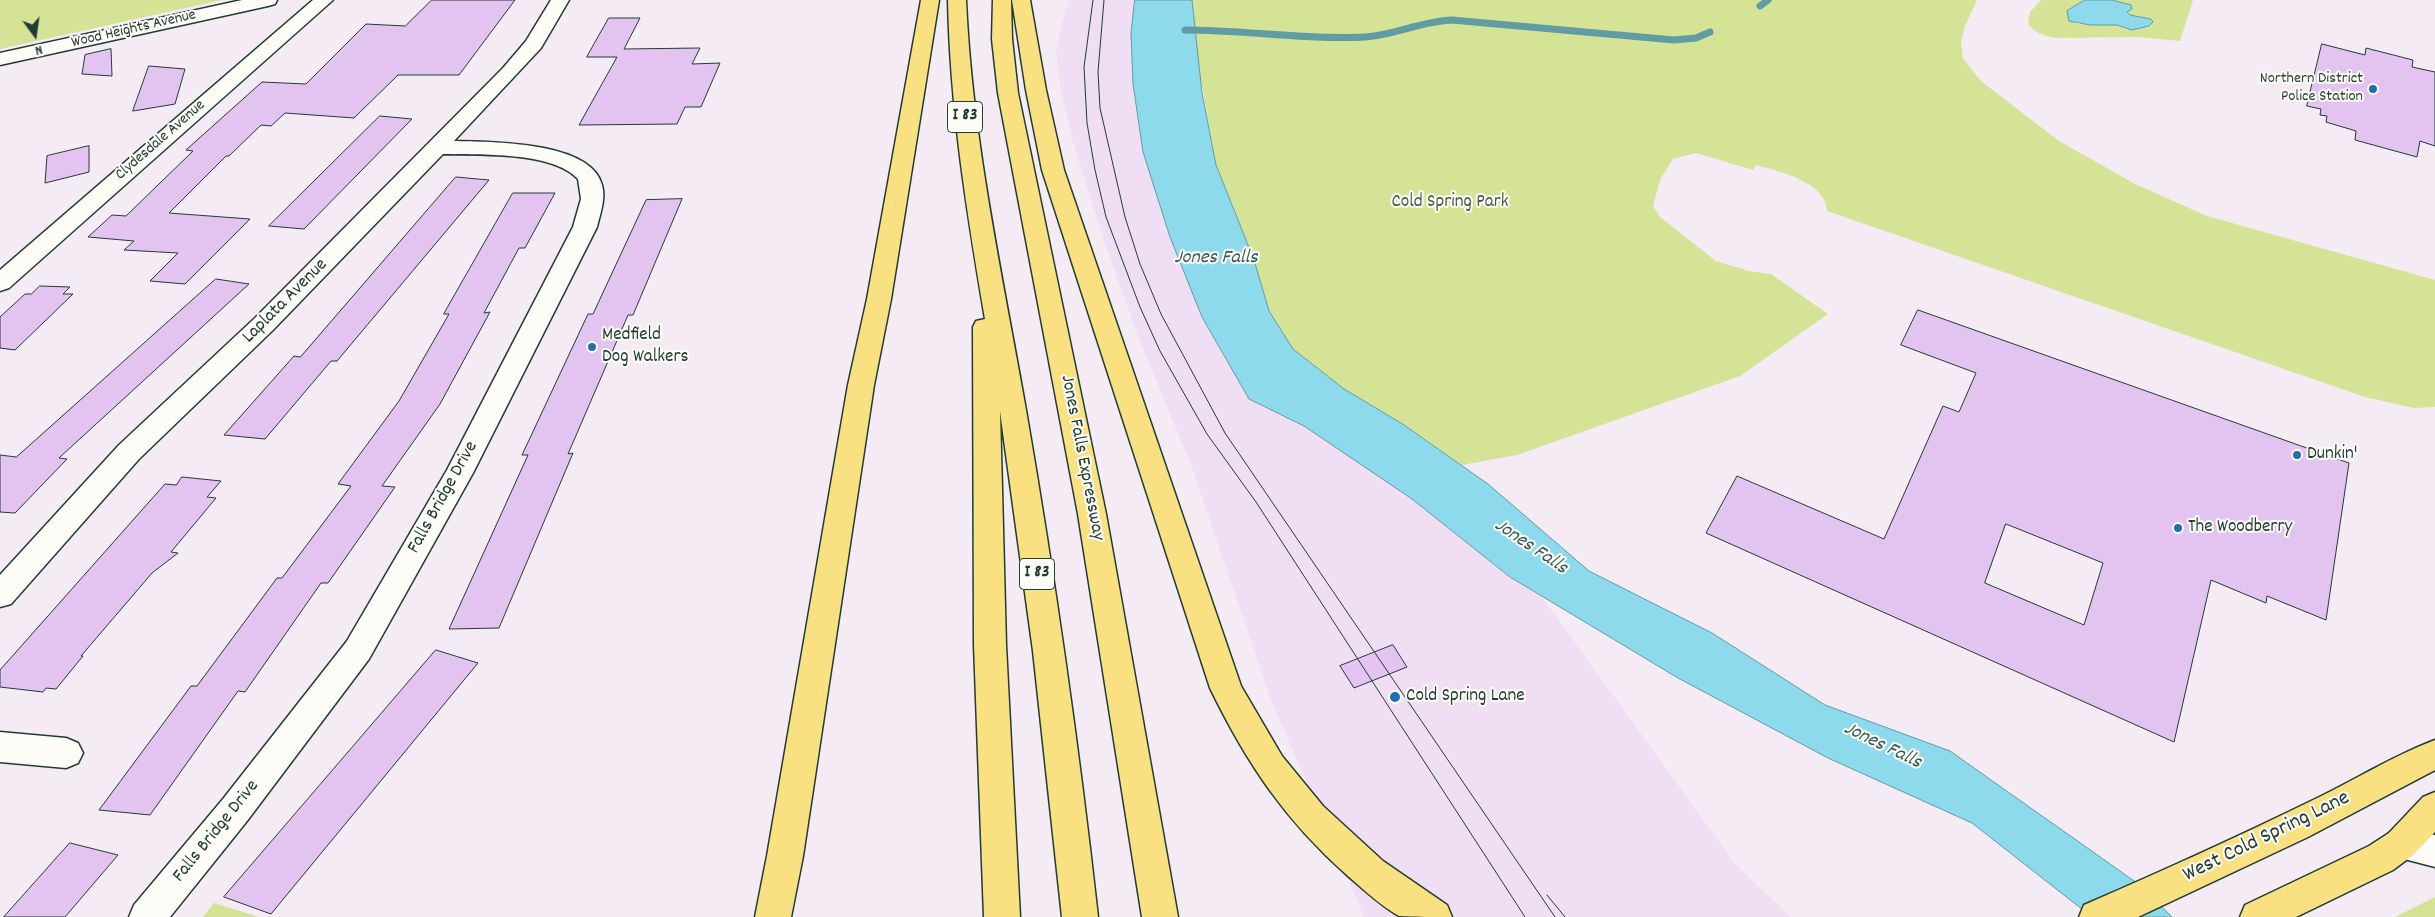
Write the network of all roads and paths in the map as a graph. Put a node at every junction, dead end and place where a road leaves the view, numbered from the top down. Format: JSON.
{"nodes":[{"id":1,"x":268,"y":0,"type":"edge"},
{"id":2,"x":324,"y":0,"type":"edge"},
{"id":3,"x":560,"y":0,"type":"edge"},
{"id":4,"x":930,"y":0,"type":"edge"},
{"id":5,"x":957,"y":0,"type":"edge"},
{"id":6,"x":1002,"y":0,"type":"edge"},
{"id":7,"x":1022,"y":0,"type":"edge"},
{"id":8,"x":0,"y":60,"type":"edge"},
{"id":9,"x":437,"y":148,"type":"junction"},
{"id":10,"x":984,"y":233,"type":"junction"},
{"id":11,"x":0,"y":283,"type":"edge"},
{"id":12,"x":0,"y":595,"type":"edge"},
{"id":13,"x":0,"y":747,"type":"edge"},
{"id":14,"x":66,"y":753,"type":"dead end"},
{"id":15,"x":2435,"y":755,"type":"edge"},
{"id":16,"x":2435,"y":808,"type":"edge"},
{"id":17,"x":2391,"y":851,"type":"junction"},
{"id":18,"x":2435,"y":851,"type":"edge"},
{"id":19,"x":1420,"y":909,"type":"edge"},
{"id":20,"x":147,"y":917,"type":"edge"},
{"id":21,"x":773,"y":917,"type":"edge"},
{"id":22,"x":1002,"y":917,"type":"edge"},
{"id":23,"x":1080,"y":917,"type":"edge"},
{"id":24,"x":1160,"y":917,"type":"edge"},
{"id":25,"x":2097,"y":917,"type":"edge"},
{"id":26,"x":2258,"y":917,"type":"edge"}],
"edges":[{"from":1,"to":8,"type":"street","name":"Wood Heights Avenue"},
{"from":2,"to":11,"type":"street","name":"Clydesdale Avenue"},
{"from":3,"to":9,"type":"street","name":"Laplata Avenue"},
{"from":4,"to":21,"type":"main road"},
{"from":5,"to":10,"type":"main road","number":"I 83"},
{"from":6,"to":24,"type":"main road","name":"Jones Falls Expressway","number":"I 83"},
{"from":7,"to":19,"type":"main road"},
{"from":9,"to":12,"type":"street","name":"Laplata Avenue"},
{"from":9,"to":20,"type":"street","name":"Falls Bridge Drive"},
{"from":10,"to":22,"type":"main road"},
{"from":10,"to":23,"type":"main road","number":"I 83"},
{"from":13,"to":14,"type":"street"},
{"from":15,"to":25,"type":"main road","name":"West Cold Spring Lane"},
{"from":16,"to":17,"type":"main road"},
{"from":17,"to":18,"type":"street"},
{"from":17,"to":26,"type":"main road"}]}
